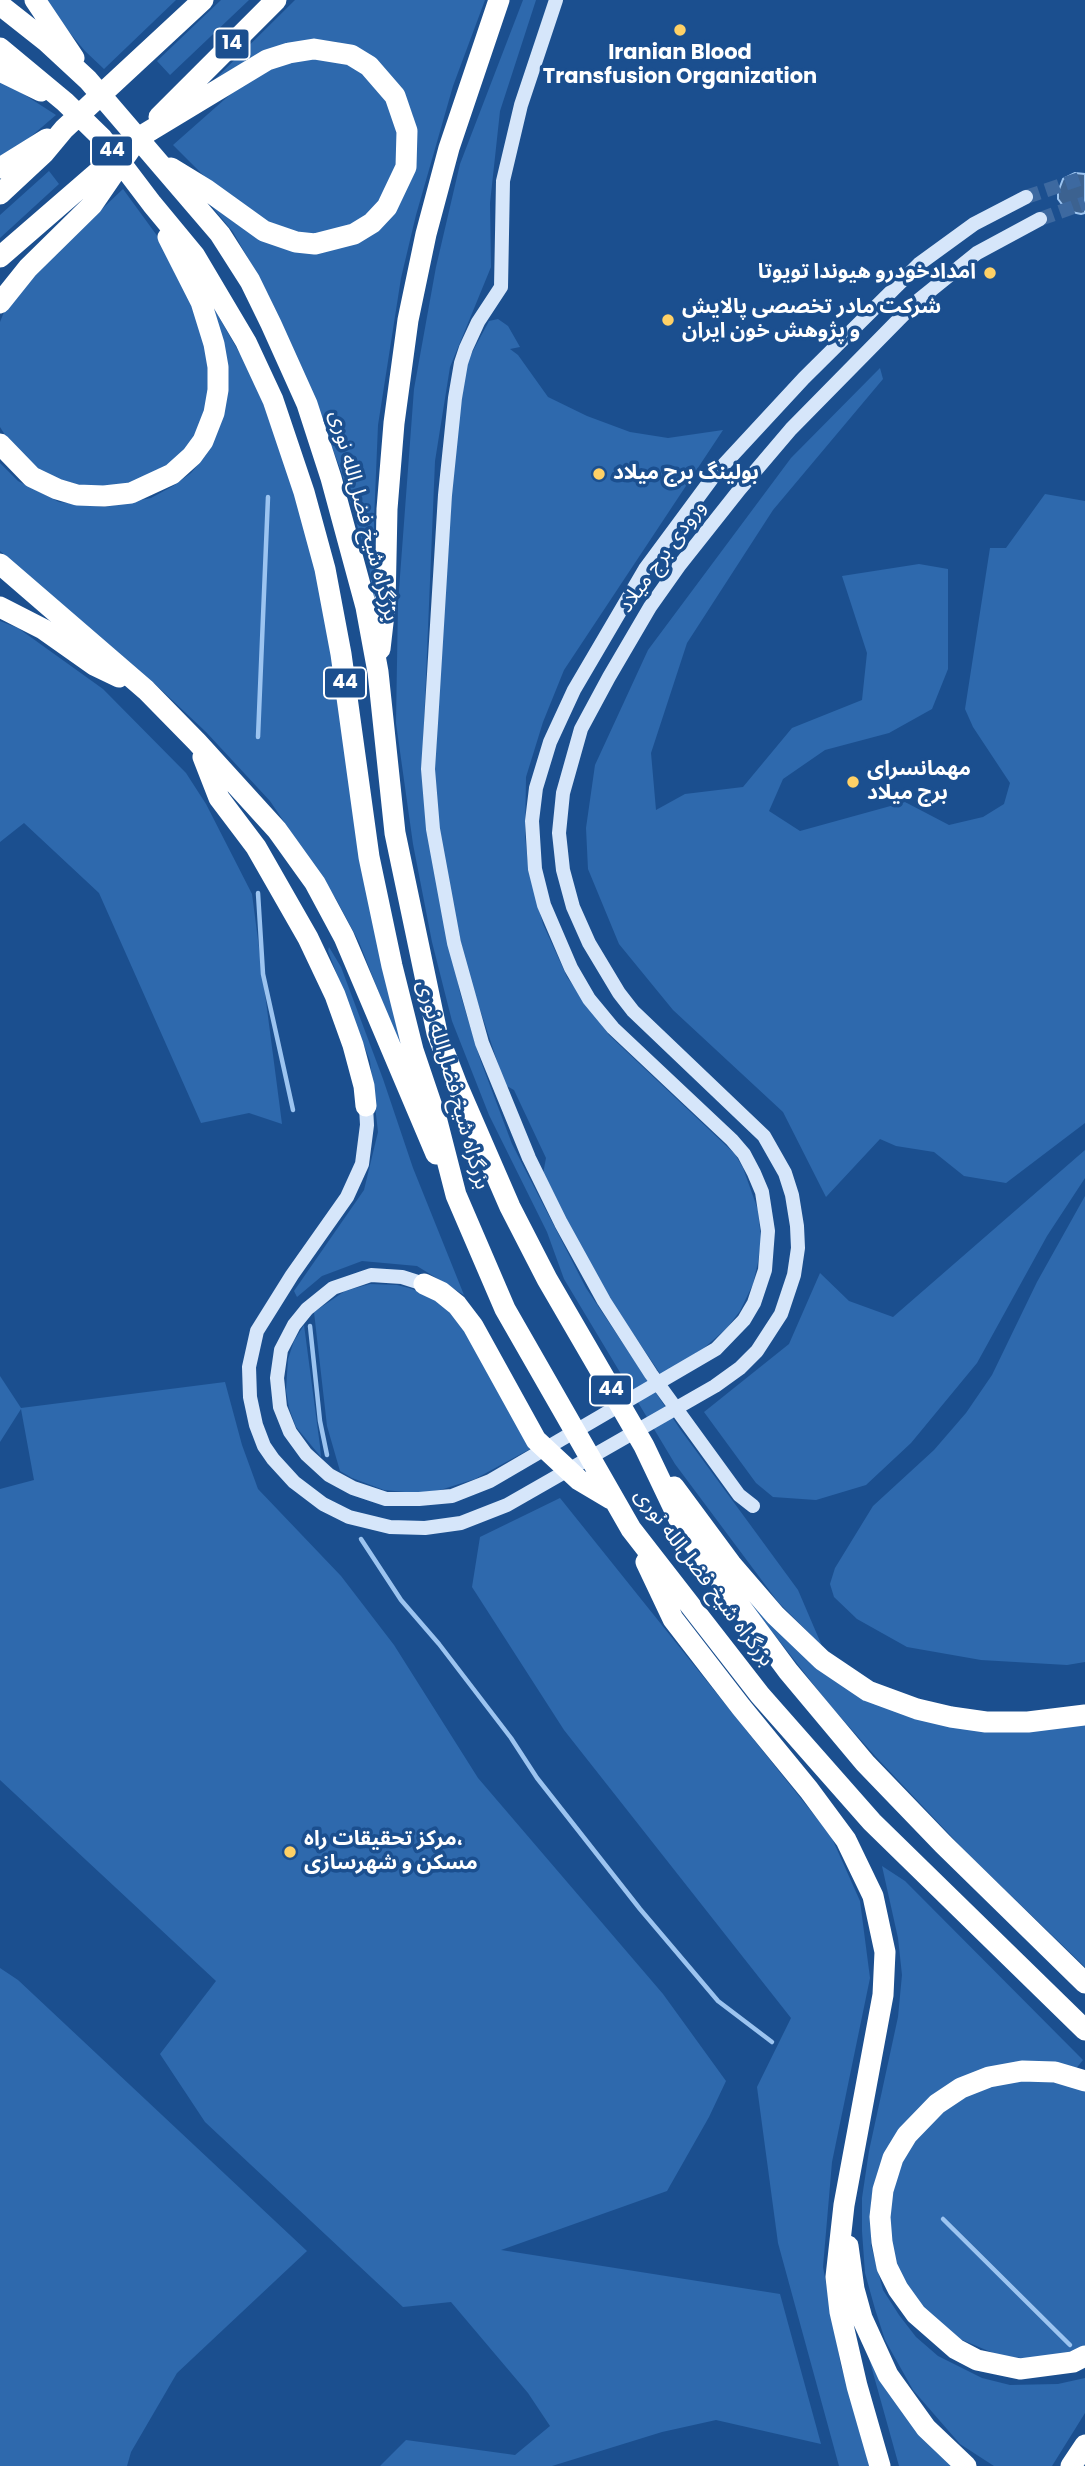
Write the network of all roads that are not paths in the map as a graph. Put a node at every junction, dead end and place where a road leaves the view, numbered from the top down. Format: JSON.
{"nodes":[{"id":1,"x":35,"y":0,"type":"edge"},
{"id":2,"x":187,"y":0,"type":"edge"},
{"id":3,"x":203,"y":0,"type":"edge"},
{"id":4,"x":275,"y":0,"type":"edge"},
{"id":5,"x":499,"y":0,"type":"edge"},
{"id":6,"x":556,"y":0,"type":"edge"},
{"id":7,"x":0,"y":5,"type":"edge"},
{"id":8,"x":0,"y":48,"type":"edge"},
{"id":9,"x":149,"y":51,"type":"junction"},
{"id":10,"x":0,"y":71,"type":"edge"},
{"id":11,"x":88,"y":80,"type":"junction"},
{"id":12,"x":190,"y":97,"type":"junction"},
{"id":13,"x":65,"y":102,"type":"junction"},
{"id":14,"x":39,"y":149,"type":"junction"},
{"id":15,"x":155,"y":158,"type":"junction"},
{"id":16,"x":0,"y":168,"type":"edge"},
{"id":17,"x":0,"y":194,"type":"edge"},
{"id":18,"x":85,"y":197,"type":"junction"},
{"id":19,"x":1026,"y":197,"type":"tunnel mouth"},
{"id":20,"x":152,"y":204,"type":"junction"},
{"id":21,"x":1040,"y":219,"type":"tunnel mouth"},
{"id":22,"x":964,"y":231,"type":"junction"},
{"id":23,"x":978,"y":253,"type":"junction"},
{"id":24,"x":0,"y":257,"type":"edge"},
{"id":25,"x":919,"y":264,"type":"junction"},
{"id":26,"x":931,"y":289,"type":"junction"},
{"id":27,"x":0,"y":303,"type":"edge"},
{"id":28,"x":0,"y":444,"type":"edge"},
{"id":29,"x":0,"y":564,"type":"edge"},
{"id":30,"x":0,"y":607,"type":"edge"},
{"id":31,"x":378,"y":672,"type":"junction"},
{"id":32,"x":146,"y":690,"type":"junction"},
{"id":33,"x":197,"y":742,"type":"junction"},
{"id":34,"x":633,"y":1011,"type":"junction"},
{"id":35,"x":613,"y":1028,"type":"junction"},
{"id":36,"x":366,"y":1106,"type":"joint"},
{"id":37,"x":456,"y":1195,"type":"junction"},
{"id":38,"x":424,"y":1284,"type":"joint"},
{"id":39,"x":643,"y":1446,"type":"junction"},
{"id":40,"x":613,"y":1501,"type":"junction"},
{"id":41,"x":753,"y":1506,"type":"dead end"},
{"id":42,"x":631,"y":1529,"type":"junction"},
{"id":43,"x":1085,"y":1715,"type":"edge"},
{"id":44,"x":1085,"y":1983,"type":"edge"},
{"id":45,"x":1085,"y":2030,"type":"edge"},
{"id":46,"x":1085,"y":2081,"type":"edge"},
{"id":47,"x":844,"y":2205,"type":"junction"},
{"id":48,"x":1085,"y":2356,"type":"edge"},
{"id":49,"x":1085,"y":2445,"type":"edge"},
{"id":50,"x":880,"y":2466,"type":"edge"},
{"id":51,"x":966,"y":2466,"type":"edge"},
{"id":52,"x":1071,"y":2466,"type":"edge"}],
"edges":[{"from":1,"to":11,"type":"highway"},
{"from":2,"to":9,"type":"highway"},
{"from":3,"to":9,"type":"highway","number":"14"},
{"from":4,"to":12,"type":"highway","number":"14"},
{"from":5,"to":31,"type":"highway"},
{"from":6,"to":41,"type":"street"},
{"from":7,"to":11,"type":"highway","name":"بزرگراه شیخ فضل‌الله نوری","number":"44"},
{"from":8,"to":13,"type":"highway","name":"بزرگراه شیخ فضل‌الله نوری","number":"44"},
{"from":9,"to":14,"type":"highway","number":"14"},
{"from":10,"to":13,"type":"highway"},
{"from":11,"to":15,"type":"highway","name":"بزرگراه شیخ فضل‌الله نوری","number":"44"},
{"from":12,"to":15,"type":"highway"},
{"from":12,"to":18,"type":"highway"},
{"from":13,"to":20,"type":"highway","name":"بزرگراه شیخ فضل‌الله نوری","number":"44"},
{"from":14,"to":16,"type":"highway"},
{"from":14,"to":17,"type":"highway"},
{"from":15,"to":31,"type":"highway","name":"بزرگراه شیخ فضل‌الله نوری","number":"44"},
{"from":18,"to":24,"type":"highway"},
{"from":18,"to":27,"type":"highway"},
{"from":19,"to":22,"type":"street"},
{"from":20,"to":28,"type":"highway"},
{"from":20,"to":37,"type":"highway","name":"بزرگراه شیخ فضل‌الله نوری","number":"44"},
{"from":21,"to":23,"type":"street","name":"ورودی برج میلاد"},
{"from":22,"to":23,"type":"street"},
{"from":22,"to":25,"type":"street"},
{"from":23,"to":26,"type":"street","name":"ورودی برج میلاد"},
{"from":25,"to":26,"type":"street"},
{"from":25,"to":35,"type":"street"},
{"from":26,"to":34,"type":"street","name":"ورودی برج میلاد"},
{"from":29,"to":32,"type":"highway"},
{"from":30,"to":32,"type":"highway"},
{"from":31,"to":39,"type":"highway","name":"بزرگراه شیخ فضل‌الله نوری","number":"44"},
{"from":32,"to":33,"type":"highway"},
{"from":33,"to":36,"type":"highway"},
{"from":33,"to":37,"type":"highway"},
{"from":34,"to":35,"type":"street"},
{"from":34,"to":36,"type":"street","name":"ورودی برج میلاد"},
{"from":35,"to":38,"type":"street"},
{"from":37,"to":40,"type":"highway","name":"بزرگراه شیخ فضل‌الله نوری","number":"44"},
{"from":38,"to":40,"type":"highway"},
{"from":39,"to":43,"type":"highway"},
{"from":39,"to":44,"type":"highway","name":"بزرگراه شیخ فضل‌الله نوری","number":"44"},
{"from":40,"to":42,"type":"highway","name":"بزرگراه شیخ فضل‌الله نوری","number":"44"},
{"from":42,"to":45,"type":"highway","name":"بزرگراه شیخ فضل‌الله نوری","number":"44"},
{"from":42,"to":47,"type":"highway"},
{"from":46,"to":48,"type":"highway"},
{"from":47,"to":50,"type":"highway"},
{"from":47,"to":51,"type":"highway"},
{"from":49,"to":52,"type":"highway"}]}
